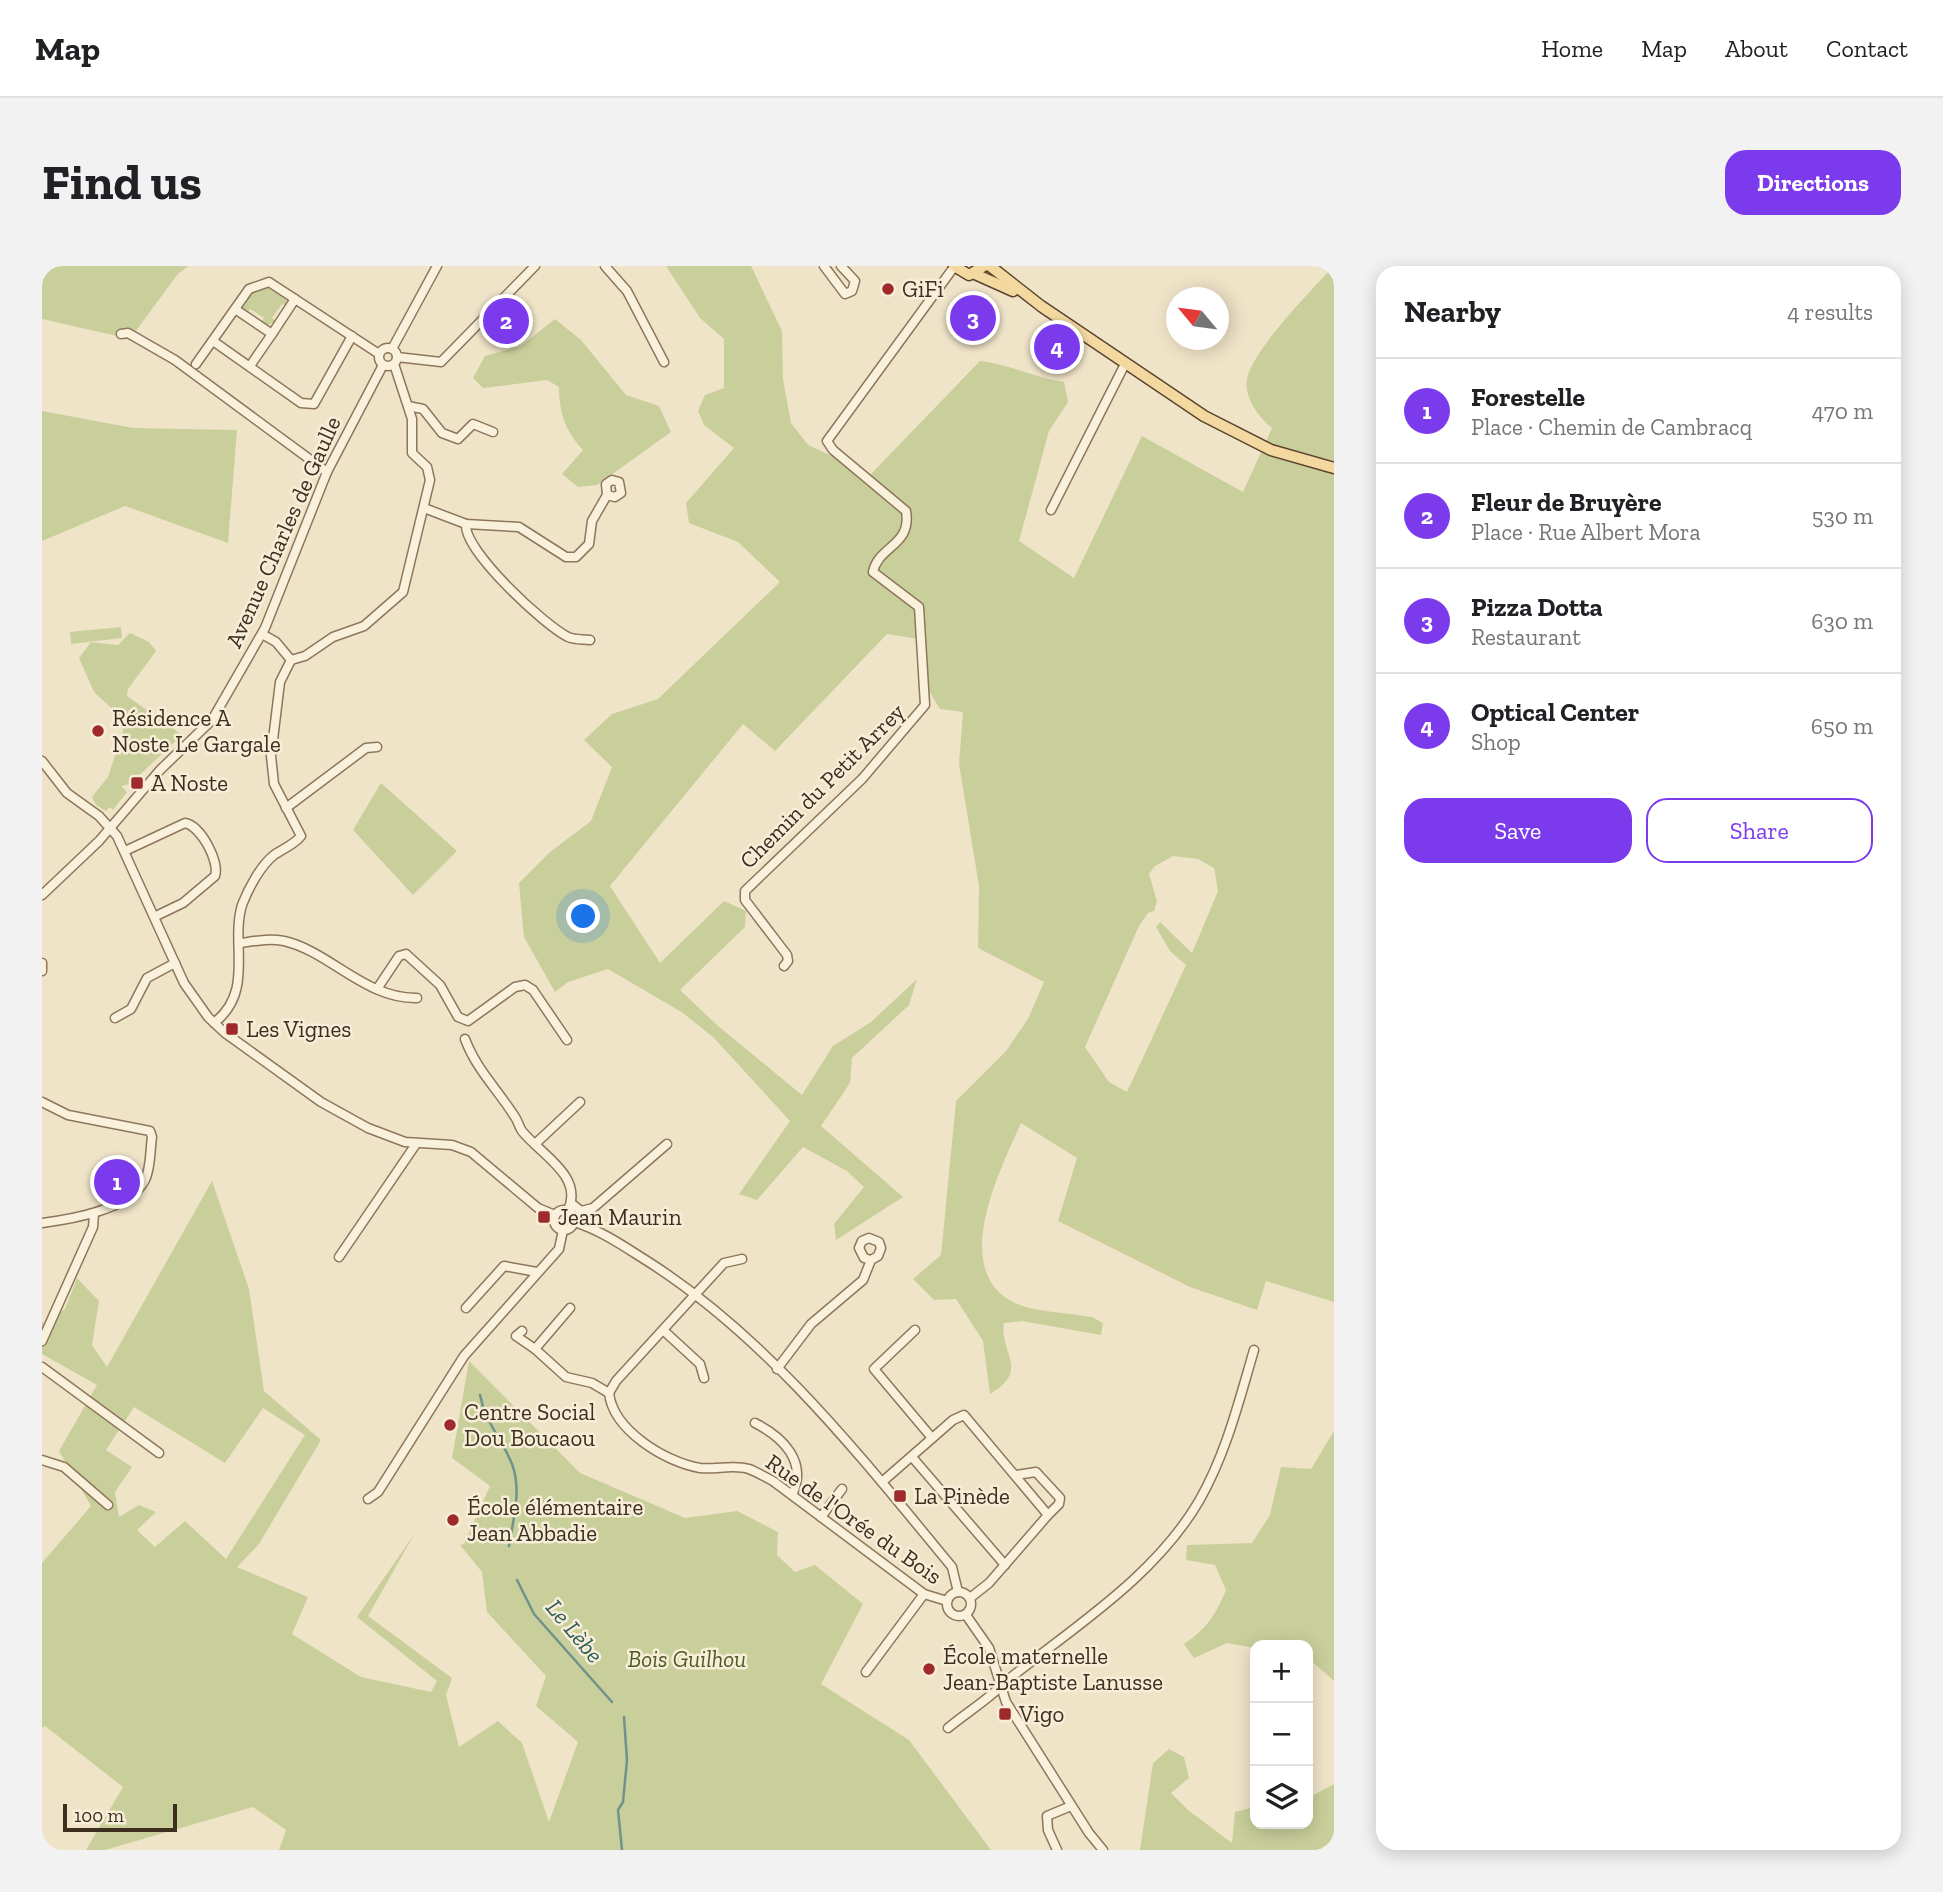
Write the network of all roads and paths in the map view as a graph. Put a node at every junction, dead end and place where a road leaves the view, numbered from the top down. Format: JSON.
{"nodes":[{"id":1,"x":437,"y":266,"type":"edge"},
{"id":2,"x":535,"y":266,"type":"edge"},
{"id":3,"x":605,"y":266,"type":"edge"},
{"id":4,"x":824,"y":266,"type":"edge"},
{"id":5,"x":841,"y":266,"type":"edge"},
{"id":6,"x":984,"y":266,"type":"edge"},
{"id":7,"x":990,"y":266,"type":"edge"},
{"id":8,"x":954,"y":267,"type":"edge"},
{"id":9,"x":975,"y":274,"type":"junction"},
{"id":10,"x":295,"y":299,"type":"junction"},
{"id":11,"x":1041,"y":306,"type":"junction"},
{"id":12,"x":235,"y":309,"type":"junction"},
{"id":13,"x":121,"y":334,"type":"dead end"},
{"id":14,"x":272,"y":334,"type":"junction"},
{"id":15,"x":352,"y":336,"type":"junction"},
{"id":16,"x":213,"y":341,"type":"junction"},
{"id":17,"x":392,"y":349,"type":"junction"},
{"id":18,"x":379,"y":354,"type":"junction"},
{"id":19,"x":395,"y":361,"type":"junction"},
{"id":20,"x":664,"y":362,"type":"dead end"},
{"id":21,"x":196,"y":364,"type":"dead end"},
{"id":22,"x":1125,"y":364,"type":"junction"},
{"id":23,"x":383,"y":365,"type":"junction"},
{"id":24,"x":250,"y":366,"type":"junction"},
{"id":25,"x":408,"y":406,"type":"junction"},
{"id":26,"x":493,"y":432,"type":"dead end"},
{"id":27,"x":1334,"y":468,"type":"edge"},
{"id":28,"x":327,"y":472,"type":"junction"},
{"id":29,"x":607,"y":495,"type":"dead end"},
{"id":30,"x":424,"y":508,"type":"junction"},
{"id":31,"x":1051,"y":510,"type":"dead end"},
{"id":32,"x":466,"y":524,"type":"junction"},
{"id":33,"x":262,"y":634,"type":"junction"},
{"id":34,"x":590,"y":640,"type":"dead end"},
{"id":35,"x":290,"y":660,"type":"junction"},
{"id":36,"x":377,"y":747,"type":"dead end"},
{"id":37,"x":42,"y":761,"type":"edge"},
{"id":38,"x":286,"y":808,"type":"junction"},
{"id":39,"x":110,"y":828,"type":"junction"},
{"id":40,"x":125,"y":851,"type":"junction"},
{"id":41,"x":42,"y":895,"type":"edge"},
{"id":42,"x":156,"y":916,"type":"junction"},
{"id":43,"x":241,"y":943,"type":"junction"},
{"id":44,"x":42,"y":963,"type":"edge"},
{"id":45,"x":175,"y":963,"type":"junction"},
{"id":46,"x":783,"y":966,"type":"dead end"},
{"id":47,"x":42,"y":971,"type":"edge"},
{"id":48,"x":377,"y":989,"type":"junction"},
{"id":49,"x":417,"y":998,"type":"dead end"},
{"id":50,"x":115,"y":1018,"type":"dead end"},
{"id":51,"x":214,"y":1023,"type":"junction"},
{"id":52,"x":465,"y":1039,"type":"dead end"},
{"id":53,"x":567,"y":1040,"type":"dead end"},
{"id":54,"x":42,"y":1102,"type":"edge"},
{"id":55,"x":580,"y":1102,"type":"dead end"},
{"id":56,"x":535,"y":1143,"type":"junction"},
{"id":57,"x":415,"y":1144,"type":"junction"},
{"id":58,"x":667,"y":1144,"type":"dead end"},
{"id":59,"x":569,"y":1206,"type":"junction"},
{"id":60,"x":94,"y":1214,"type":"junction"},
{"id":61,"x":555,"y":1215,"type":"junction"},
{"id":62,"x":575,"y":1222,"type":"junction"},
{"id":63,"x":42,"y":1223,"type":"edge"},
{"id":64,"x":563,"y":1230,"type":"junction"},
{"id":65,"x":339,"y":1257,"type":"dead end"},
{"id":66,"x":742,"y":1259,"type":"dead end"},
{"id":67,"x":871,"y":1260,"type":"dead end"},
{"id":68,"x":537,"y":1272,"type":"junction"},
{"id":69,"x":695,"y":1295,"type":"junction"},
{"id":70,"x":466,"y":1308,"type":"dead end"},
{"id":71,"x":570,"y":1308,"type":"dead end"},
{"id":72,"x":663,"y":1330,"type":"junction"},
{"id":73,"x":915,"y":1330,"type":"dead end"},
{"id":74,"x":522,"y":1331,"type":"dead end"},
{"id":75,"x":42,"y":1340,"type":"edge"},
{"id":76,"x":535,"y":1349,"type":"junction"},
{"id":77,"x":1254,"y":1350,"type":"dead end"},
{"id":78,"x":42,"y":1367,"type":"edge"},
{"id":79,"x":777,"y":1369,"type":"junction"},
{"id":80,"x":704,"y":1378,"type":"dead end"},
{"id":81,"x":609,"y":1393,"type":"junction"},
{"id":82,"x":755,"y":1423,"type":"dead end"},
{"id":83,"x":932,"y":1438,"type":"junction"},
{"id":84,"x":159,"y":1452,"type":"dead end"},
{"id":85,"x":912,"y":1457,"type":"junction"},
{"id":86,"x":42,"y":1460,"type":"edge"},
{"id":87,"x":1016,"y":1475,"type":"junction"},
{"id":88,"x":881,"y":1482,"type":"junction"},
{"id":89,"x":842,"y":1489,"type":"dead end"},
{"id":90,"x":792,"y":1495,"type":"junction"},
{"id":91,"x":368,"y":1499,"type":"dead end"},
{"id":92,"x":108,"y":1505,"type":"dead end"},
{"id":93,"x":1048,"y":1515,"type":"junction"},
{"id":94,"x":821,"y":1517,"type":"junction"},
{"id":95,"x":1004,"y":1565,"type":"junction"},
{"id":96,"x":958,"y":1592,"type":"junction"},
{"id":97,"x":924,"y":1594,"type":"junction"},
{"id":98,"x":970,"y":1598,"type":"junction"},
{"id":99,"x":947,"y":1601,"type":"junction"},
{"id":100,"x":965,"y":1615,"type":"junction"},
{"id":101,"x":866,"y":1672,"type":"dead end"},
{"id":102,"x":1000,"y":1688,"type":"junction"},
{"id":103,"x":948,"y":1728,"type":"dead end"},
{"id":104,"x":1071,"y":1805,"type":"junction"},
{"id":105,"x":1057,"y":1850,"type":"edge"},
{"id":106,"x":1103,"y":1850,"type":"edge"}],
"edges":[{"from":1,"to":17,"type":"street"},
{"from":2,"to":19,"type":"street"},
{"from":3,"to":20,"type":"street"},
{"from":4,"to":5,"type":"street"},
{"from":6,"to":9,"type":"main road"},
{"from":7,"to":11,"type":"main road"},
{"from":8,"to":9,"type":"main road"},
{"from":8,"to":46,"type":"street","name":"Chemin du Petit Arrey"},
{"from":9,"to":11,"type":"main road"},
{"from":10,"to":12,"type":"street"},
{"from":10,"to":14,"type":"street"},
{"from":10,"to":15,"type":"street"},
{"from":11,"to":22,"type":"main road"},
{"from":12,"to":14,"type":"street"},
{"from":12,"to":16,"type":"street"},
{"from":13,"to":28,"type":"street"},
{"from":14,"to":24,"type":"street"},
{"from":15,"to":18,"type":"street"},
{"from":15,"to":24,"type":"street"},
{"from":16,"to":21,"type":"street"},
{"from":16,"to":24,"type":"street"},
{"from":17,"to":18,"type":"street"},
{"from":17,"to":19,"type":"street"},
{"from":18,"to":23,"type":"street"},
{"from":19,"to":23,"type":"street"},
{"from":19,"to":25,"type":"street"},
{"from":22,"to":27,"type":"main road"},
{"from":22,"to":31,"type":"street"},
{"from":23,"to":28,"type":"street","name":"Avenue Charles de Gaulle"},
{"from":25,"to":26,"type":"street"},
{"from":25,"to":30,"type":"street"},
{"from":28,"to":33,"type":"street","name":"Avenue Charles de Gaulle"},
{"from":29,"to":32,"type":"street"},
{"from":30,"to":32,"type":"street"},
{"from":30,"to":35,"type":"street"},
{"from":32,"to":34,"type":"street"},
{"from":33,"to":35,"type":"street"},
{"from":33,"to":39,"type":"street","name":"Avenue Charles de Gaulle"},
{"from":35,"to":38,"type":"street"},
{"from":36,"to":38,"type":"street"},
{"from":37,"to":39,"type":"street"},
{"from":38,"to":43,"type":"street"},
{"from":39,"to":40,"type":"street"},
{"from":39,"to":41,"type":"street","name":"Avenue Charles de Gaulle"},
{"from":40,"to":42,"type":"street"},
{"from":40,"to":42,"type":"street"},
{"from":42,"to":45,"type":"street"},
{"from":43,"to":48,"type":"street"},
{"from":43,"to":51,"type":"street"},
{"from":44,"to":47,"type":"street"},
{"from":45,"to":50,"type":"street"},
{"from":45,"to":51,"type":"street"},
{"from":48,"to":49,"type":"street"},
{"from":48,"to":53,"type":"street"},
{"from":51,"to":57,"type":"street"},
{"from":52,"to":56,"type":"street"},
{"from":54,"to":60,"type":"street"},
{"from":55,"to":56,"type":"street"},
{"from":56,"to":59,"type":"street"},
{"from":57,"to":61,"type":"street"},
{"from":57,"to":65,"type":"street"},
{"from":58,"to":59,"type":"street"},
{"from":59,"to":61,"type":"street"},
{"from":59,"to":62,"type":"street"},
{"from":60,"to":63,"type":"street"},
{"from":60,"to":75,"type":"street"},
{"from":61,"to":64,"type":"street"},
{"from":62,"to":64,"type":"street"},
{"from":62,"to":69,"type":"street"},
{"from":64,"to":68,"type":"street"},
{"from":66,"to":69,"type":"street"},
{"from":67,"to":79,"type":"street"},
{"from":68,"to":70,"type":"street"},
{"from":68,"to":91,"type":"street"},
{"from":69,"to":72,"type":"street"},
{"from":69,"to":79,"type":"street"},
{"from":71,"to":76,"type":"street"},
{"from":72,"to":80,"type":"street"},
{"from":72,"to":81,"type":"street"},
{"from":73,"to":83,"type":"street"},
{"from":74,"to":76,"type":"street"},
{"from":76,"to":81,"type":"street"},
{"from":77,"to":102,"type":"street"},
{"from":78,"to":84,"type":"street"},
{"from":79,"to":88,"type":"street"},
{"from":81,"to":90,"type":"street","name":"Rue de l'Orée du Bois"},
{"from":82,"to":90,"type":"street"},
{"from":83,"to":85,"type":"street"},
{"from":83,"to":87,"type":"street"},
{"from":85,"to":88,"type":"street"},
{"from":85,"to":95,"type":"street"},
{"from":86,"to":92,"type":"street"},
{"from":87,"to":93,"type":"street"},
{"from":87,"to":93,"type":"street"},
{"from":88,"to":96,"type":"street"},
{"from":89,"to":94,"type":"street"},
{"from":90,"to":94,"type":"street","name":"Rue de l'Orée du Bois"},
{"from":93,"to":95,"type":"street"},
{"from":94,"to":97,"type":"street","name":"Rue de l'Orée du Bois"},
{"from":95,"to":98,"type":"street"},
{"from":96,"to":98,"type":"street"},
{"from":96,"to":99,"type":"street"},
{"from":97,"to":99,"type":"street","name":"Rue de l'Orée du Bois"},
{"from":97,"to":101,"type":"street"},
{"from":98,"to":100,"type":"street"},
{"from":99,"to":100,"type":"street"},
{"from":100,"to":102,"type":"street"},
{"from":102,"to":103,"type":"street"},
{"from":102,"to":104,"type":"street"},
{"from":104,"to":105,"type":"street"},
{"from":104,"to":106,"type":"street"}]}
